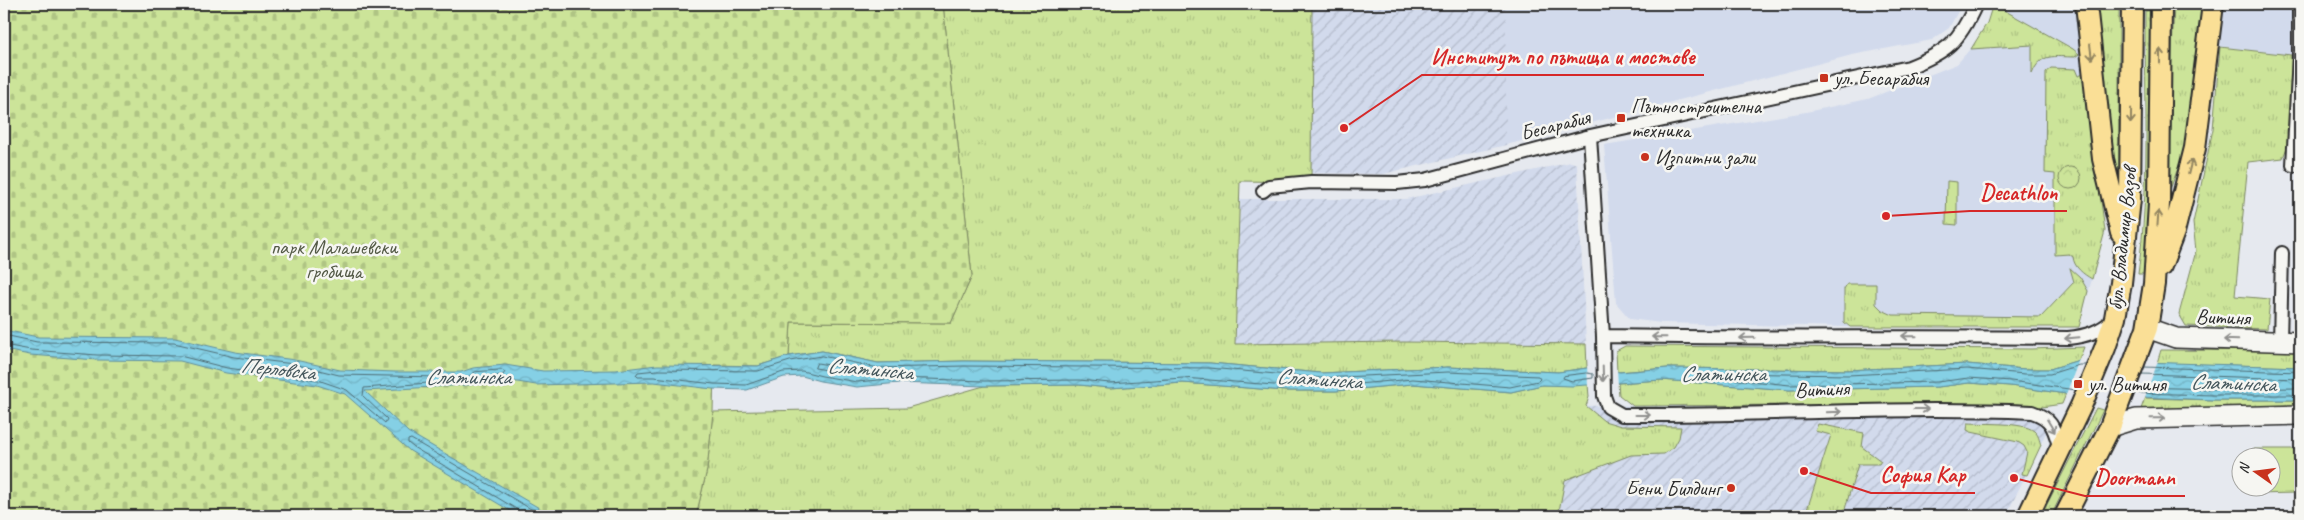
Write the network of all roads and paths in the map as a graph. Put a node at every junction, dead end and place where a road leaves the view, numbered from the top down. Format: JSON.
{"nodes":[{"id":1,"x":1976,"y":4,"type":"edge"},
{"id":2,"x":2086,"y":4,"type":"edge"},
{"id":3,"x":2132,"y":4,"type":"edge"},
{"id":4,"x":2160,"y":4,"type":"edge"},
{"id":5,"x":2213,"y":4,"type":"edge"},
{"id":6,"x":2299,"y":4,"type":"edge"},
{"id":7,"x":1590,"y":136,"type":"junction"},
{"id":8,"x":2296,"y":165,"type":"edge"},
{"id":9,"x":1263,"y":191,"type":"dead end"},
{"id":10,"x":2125,"y":250,"type":"junction"},
{"id":11,"x":2282,"y":253,"type":"dead end"},
{"id":12,"x":2154,"y":284,"type":"junction"},
{"id":13,"x":2115,"y":318,"type":"junction"},
{"id":14,"x":2147,"y":328,"type":"junction"},
{"id":15,"x":1602,"y":336,"type":"junction"},
{"id":16,"x":2280,"y":342,"type":"junction"},
{"id":17,"x":2300,"y":342,"type":"edge"},
{"id":18,"x":2300,"y":415,"type":"edge"},
{"id":19,"x":2110,"y":427,"type":"junction"},
{"id":20,"x":2060,"y":449,"type":"junction"},
{"id":21,"x":2076,"y":494,"type":"junction"},
{"id":22,"x":2030,"y":512,"type":"edge"},
{"id":23,"x":2065,"y":516,"type":"edge"},
{"id":24,"x":2075,"y":516,"type":"edge"}],
"edges":[{"from":1,"to":7,"type":"street","name":"Бесарабия"},
{"from":2,"to":10,"type":"main road","one_way":true},
{"from":3,"to":10,"type":"main road","name":"бул. Владимир Вазов","one_way":true},
{"from":12,"to":4,"type":"main road","name":"бул. Владимир Вазов","one_way":true},
{"from":12,"to":5,"type":"main road","one_way":true},
{"from":6,"to":8,"type":"street"},
{"from":7,"to":9,"type":"street","name":"Бесарабия"},
{"from":7,"to":15,"type":"street","name":"Витиня"},
{"from":10,"to":13,"type":"main road","name":"бул. Владимир Вазов"},
{"from":11,"to":16,"type":"street"},
{"from":12,"to":14,"type":"main road","name":"бул. Владимир Вазов"},
{"from":13,"to":15,"type":"street","one_way":true},
{"from":13,"to":20,"type":"main road","name":"бул. Владимир Вазов"},
{"from":16,"to":14,"type":"street","name":"Витиня","one_way":true},
{"from":14,"to":19,"type":"main road","name":"бул. Владимир Вазов"},
{"from":15,"to":20,"type":"street","name":"Витиня","one_way":true},
{"from":16,"to":17,"type":"street","name":"Витиня"},
{"from":19,"to":18,"type":"street","one_way":true},
{"from":19,"to":21,"type":"main road","name":"бул. Владимир Вазов"},
{"from":20,"to":22,"type":"main road","name":"бул. Владимир Вазов"},
{"from":21,"to":23,"type":"main road","name":"бул. Владимир Вазов"},
{"from":21,"to":24,"type":"street"}]}
